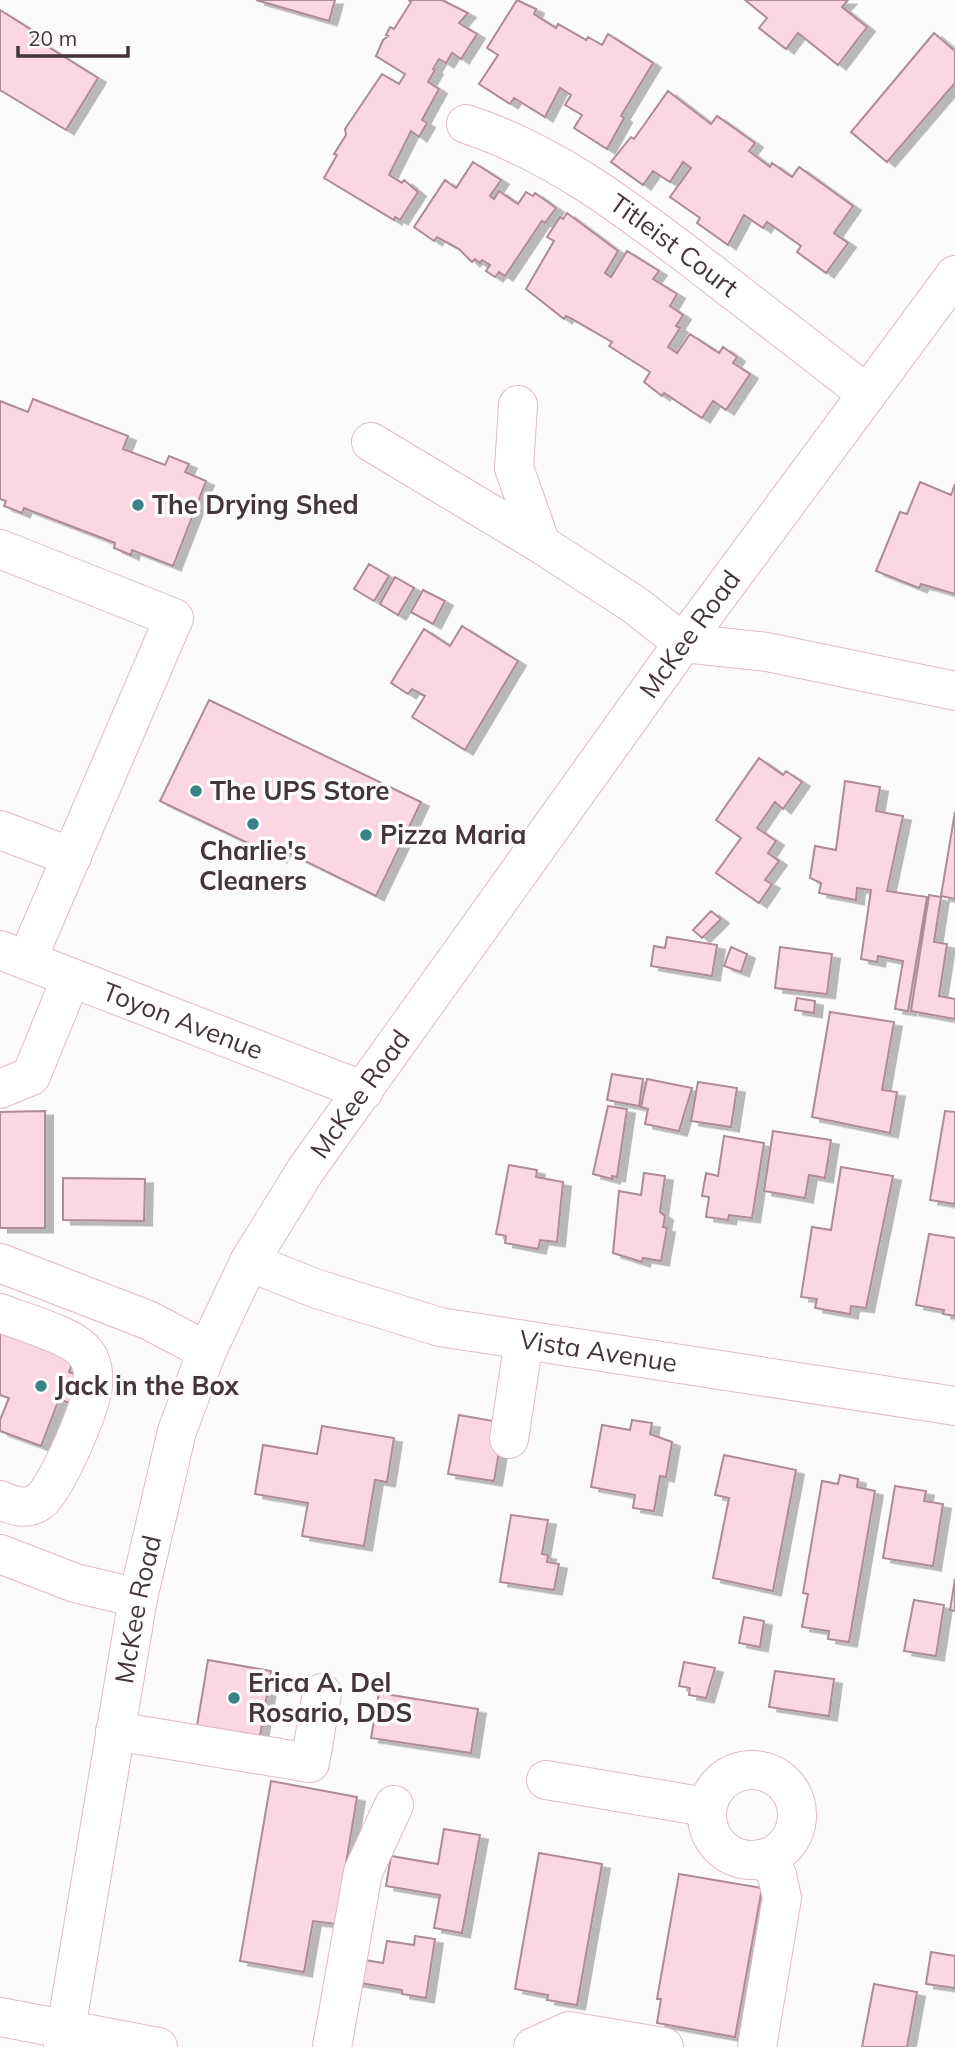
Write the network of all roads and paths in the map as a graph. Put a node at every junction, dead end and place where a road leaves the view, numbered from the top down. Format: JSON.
{"nodes":[{"id":1,"x":466,"y":124,"type":"dead end"},
{"id":2,"x":955,"y":275,"type":"edge"},
{"id":3,"x":867,"y":394,"type":"junction"},
{"id":4,"x":518,"y":405,"type":"dead end"},
{"id":5,"x":371,"y":442,"type":"dead end"},
{"id":6,"x":541,"y":544,"type":"junction"},
{"id":7,"x":0,"y":549,"type":"edge"},
{"id":8,"x":683,"y":643,"type":"junction"},
{"id":9,"x":955,"y":691,"type":"edge"},
{"id":10,"x":0,"y":830,"type":"edge"},
{"id":11,"x":72,"y":857,"type":"junction"},
{"id":12,"x":14,"y":955,"type":"edge"},
{"id":13,"x":71,"y":978,"type":"junction"},
{"id":14,"x":0,"y":1089,"type":"edge"},
{"id":15,"x":365,"y":1091,"type":"junction"},
{"id":16,"x":249,"y":1262,"type":"junction"},
{"id":17,"x":0,"y":1263,"type":"edge"},
{"id":18,"x":0,"y":1313,"type":"edge"},
{"id":19,"x":524,"y":1340,"type":"junction"},
{"id":20,"x":207,"y":1351,"type":"junction"},
{"id":21,"x":955,"y":1406,"type":"edge"},
{"id":22,"x":509,"y":1439,"type":"dead end"},
{"id":23,"x":0,"y":1500,"type":"edge"},
{"id":24,"x":1,"y":1563,"type":"edge"},
{"id":25,"x":138,"y":1598,"type":"junction"},
{"id":26,"x":322,"y":1693,"type":"dead end"},
{"id":27,"x":115,"y":1731,"type":"junction"},
{"id":28,"x":546,"y":1780,"type":"dead end"},
{"id":29,"x":394,"y":1805,"type":"dead end"},
{"id":30,"x":706,"y":1807,"type":"junction"},
{"id":31,"x":765,"y":1859,"type":"junction"},
{"id":32,"x":0,"y":2017,"type":"edge"},
{"id":33,"x":64,"y":2039,"type":"edge"},
{"id":34,"x":158,"y":2047,"type":"edge"},
{"id":35,"x":332,"y":2047,"type":"edge"},
{"id":36,"x":533,"y":2047,"type":"edge"},
{"id":37,"x":663,"y":2047,"type":"edge"},
{"id":38,"x":757,"y":2047,"type":"edge"}],
"edges":[{"from":1,"to":3,"type":"street","name":"Titleist Court"},
{"from":2,"to":3,"type":"street","name":"McKee Road"},
{"from":3,"to":8,"type":"street","name":"McKee Road"},
{"from":4,"to":6,"type":"street"},
{"from":5,"to":6,"type":"street"},
{"from":6,"to":8,"type":"street"},
{"from":7,"to":11,"type":"street"},
{"from":8,"to":9,"type":"street"},
{"from":8,"to":15,"type":"street","name":"McKee Road"},
{"from":10,"to":11,"type":"street"},
{"from":11,"to":12,"type":"street"},
{"from":12,"to":13,"type":"street","name":"Toyon Avenue"},
{"from":13,"to":14,"type":"street"},
{"from":13,"to":15,"type":"street","name":"Toyon Avenue"},
{"from":15,"to":16,"type":"street","name":"McKee Road"},
{"from":16,"to":19,"type":"street","name":"Vista Avenue"},
{"from":16,"to":20,"type":"street","name":"McKee Road"},
{"from":17,"to":20,"type":"street"},
{"from":18,"to":23,"type":"street"},
{"from":19,"to":21,"type":"street","name":"Vista Avenue"},
{"from":19,"to":22,"type":"street"},
{"from":20,"to":25,"type":"street","name":"McKee Road"},
{"from":24,"to":25,"type":"street"},
{"from":25,"to":27,"type":"street","name":"McKee Road"},
{"from":26,"to":27,"type":"street"},
{"from":27,"to":33,"type":"street","name":"McKee Road"},
{"from":28,"to":30,"type":"street"},
{"from":29,"to":35,"type":"street"},
{"from":30,"to":31,"type":"street"},
{"from":30,"to":31,"type":"street"},
{"from":31,"to":38,"type":"street"},
{"from":32,"to":33,"type":"street"},
{"from":33,"to":34,"type":"street"},
{"from":36,"to":37,"type":"street"}]}
